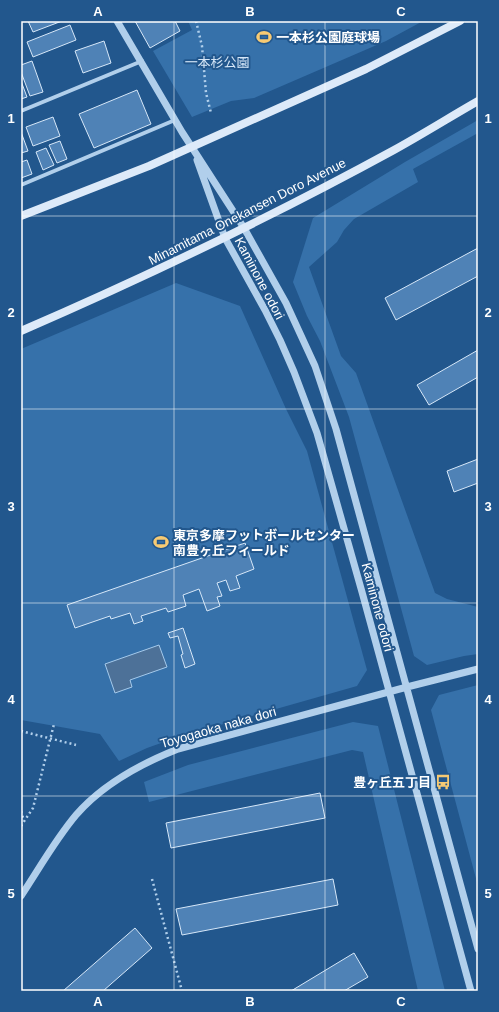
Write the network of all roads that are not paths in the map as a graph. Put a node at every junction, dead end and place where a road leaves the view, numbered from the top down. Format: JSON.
{"nodes":[{"id":1,"x":117,"y":21,"type":"edge"},
{"id":2,"x":460,"y":21,"type":"edge"},
{"id":3,"x":142,"y":61,"type":"junction"},
{"id":4,"x":478,"y":101,"type":"edge"},
{"id":5,"x":21,"y":111,"type":"edge"},
{"id":6,"x":175,"y":120,"type":"junction"},
{"id":7,"x":192,"y":146,"type":"junction"},
{"id":8,"x":21,"y":185,"type":"edge"},
{"id":9,"x":21,"y":216,"type":"edge"},
{"id":10,"x":244,"y":228,"type":"junction"},
{"id":11,"x":225,"y":238,"type":"junction"},
{"id":12,"x":21,"y":331,"type":"edge"},
{"id":13,"x":478,"y":669,"type":"edge"},
{"id":14,"x":407,"y":687,"type":"junction"},
{"id":15,"x":389,"y":692,"type":"junction"},
{"id":16,"x":21,"y":896,"type":"edge"},
{"id":17,"x":478,"y":949,"type":"edge"},
{"id":18,"x":471,"y":991,"type":"edge"}],
"edges":[{"from":1,"to":3,"type":"street"},
{"from":2,"to":7,"type":"main road"},
{"from":3,"to":5,"type":"street"},
{"from":3,"to":6,"type":"street"},
{"from":4,"to":10,"type":"main road","name":"Minamitama Onekansen Doro Avenue"},
{"from":6,"to":7,"type":"street"},
{"from":6,"to":8,"type":"street"},
{"from":7,"to":9,"type":"main road"},
{"from":7,"to":10,"type":"street","name":"Kaminone odori"},
{"from":7,"to":11,"type":"street","name":"Kaminone odori"},
{"from":10,"to":11,"type":"main road","name":"Minamitama Onekansen Doro Avenue"},
{"from":10,"to":14,"type":"street","name":"Kaminone odori"},
{"from":11,"to":12,"type":"main road","name":"Minamitama Onekansen Doro Avenue"},
{"from":11,"to":15,"type":"street","name":"Kaminone odori"},
{"from":13,"to":14,"type":"street","name":"Toyogaoka naka dori"},
{"from":14,"to":15,"type":"street","name":"Toyogaoka naka dori"},
{"from":14,"to":17,"type":"street","name":"Kaminone odori"},
{"from":15,"to":16,"type":"street","name":"Toyogaoka naka dori"},
{"from":15,"to":18,"type":"street","name":"Kaminone odori"}]}
